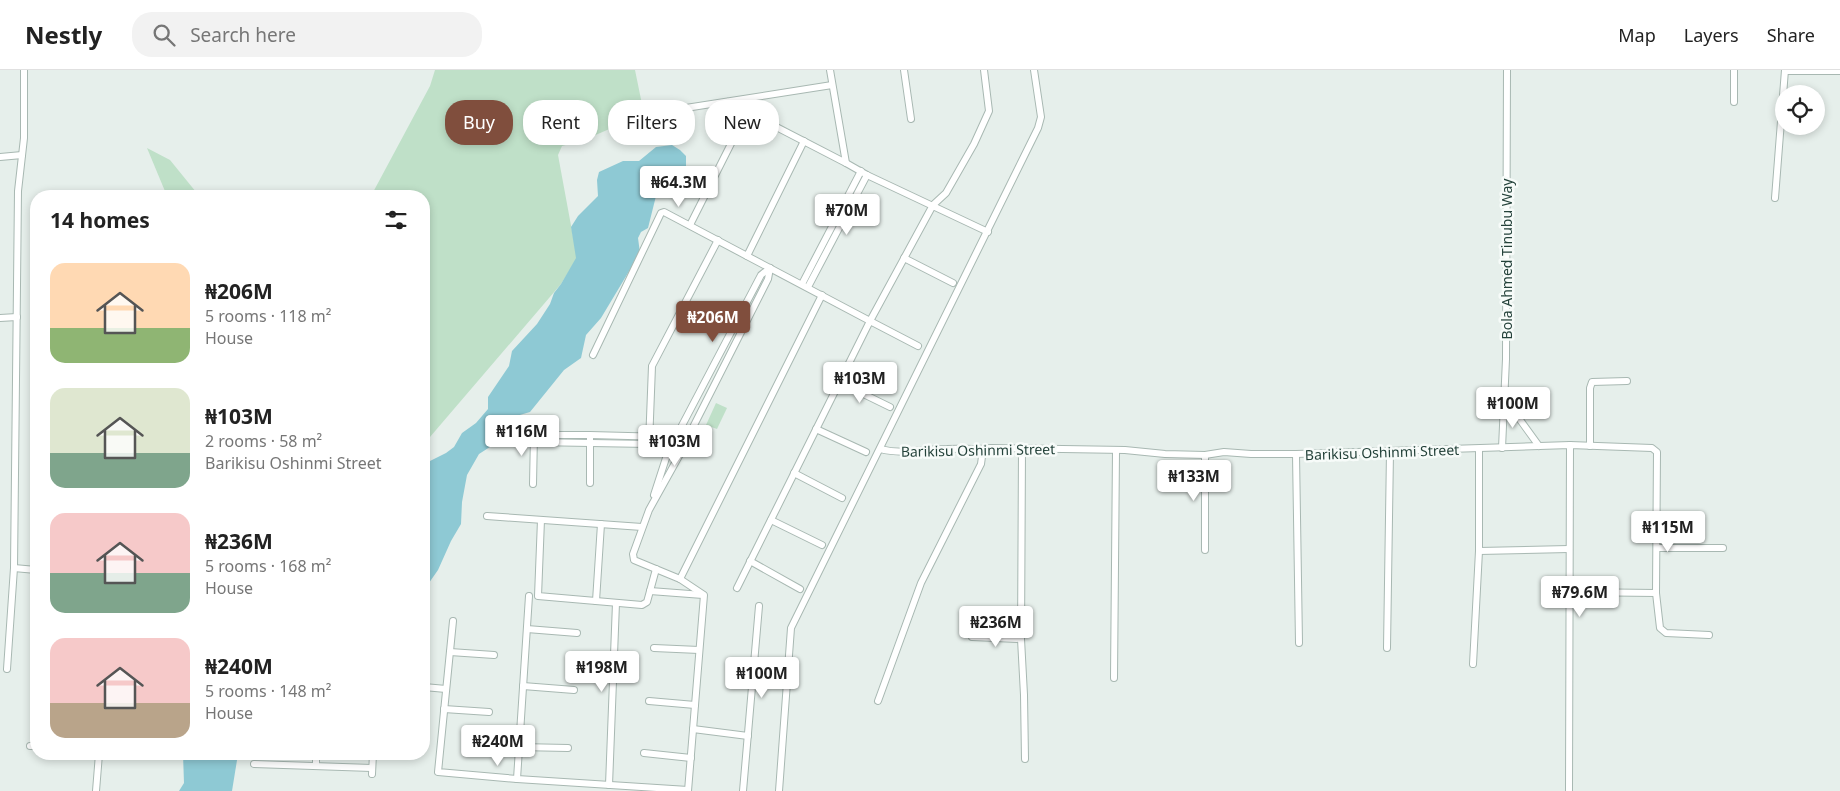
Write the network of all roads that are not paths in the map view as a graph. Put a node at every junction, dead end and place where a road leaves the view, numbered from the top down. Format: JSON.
{"nodes":[{"id":1,"x":24,"y":70,"type":"edge"},
{"id":2,"x":830,"y":70,"type":"edge"},
{"id":3,"x":904,"y":70,"type":"edge"},
{"id":4,"x":984,"y":70,"type":"edge"},
{"id":5,"x":1034,"y":70,"type":"edge"},
{"id":6,"x":1507,"y":70,"type":"edge"},
{"id":7,"x":1734,"y":70,"type":"edge"},
{"id":8,"x":1785,"y":71,"type":"edge"},
{"id":9,"x":1840,"y":71,"type":"edge"},
{"id":10,"x":832,"y":85,"type":"junction"},
{"id":11,"x":740,"y":100,"type":"edge"},
{"id":12,"x":1734,"y":102,"type":"dead end"},
{"id":13,"x":911,"y":119,"type":"dead end"},
{"id":14,"x":779,"y":128,"type":"edge"},
{"id":15,"x":804,"y":141,"type":"junction"},
{"id":16,"x":730,"y":145,"type":"edge"},
{"id":17,"x":22,"y":155,"type":"junction"},
{"id":18,"x":0,"y":157,"type":"edge"},
{"id":19,"x":846,"y":163,"type":"junction"},
{"id":20,"x":864,"y":173,"type":"junction"},
{"id":21,"x":1776,"y":198,"type":"dead end"},
{"id":22,"x":933,"y":205,"type":"junction"},
{"id":23,"x":690,"y":225,"type":"junction"},
{"id":24,"x":988,"y":232,"type":"junction"},
{"id":25,"x":718,"y":240,"type":"junction"},
{"id":26,"x":747,"y":256,"type":"junction"},
{"id":27,"x":904,"y":258,"type":"junction"},
{"id":28,"x":770,"y":268,"type":"junction"},
{"id":29,"x":953,"y":283,"type":"dead end"},
{"id":30,"x":805,"y":286,"type":"junction"},
{"id":31,"x":822,"y":295,"type":"junction"},
{"id":32,"x":16,"y":317,"type":"junction"},
{"id":33,"x":0,"y":318,"type":"edge"},
{"id":34,"x":870,"y":320,"type":"junction"},
{"id":35,"x":918,"y":346,"type":"dead end"},
{"id":36,"x":593,"y":355,"type":"dead end"},
{"id":37,"x":1627,"y":381,"type":"dead end"},
{"id":38,"x":840,"y":382,"type":"junction"},
{"id":39,"x":1505,"y":399,"type":"junction"},
{"id":40,"x":890,"y":407,"type":"dead end"},
{"id":41,"x":816,"y":429,"type":"junction"},
{"id":42,"x":677,"y":434,"type":"junction"},
{"id":43,"x":590,"y":435,"type":"junction"},
{"id":44,"x":650,"y":436,"type":"junction"},
{"id":45,"x":666,"y":437,"type":"junction"},
{"id":46,"x":534,"y":439,"type":"junction"},
{"id":47,"x":590,"y":443,"type":"junction"},
{"id":48,"x":685,"y":443,"type":"junction"},
{"id":49,"x":649,"y":444,"type":"junction"},
{"id":50,"x":1570,"y":445,"type":"junction"},
{"id":51,"x":1539,"y":446,"type":"junction"},
{"id":52,"x":1590,"y":446,"type":"junction"},
{"id":53,"x":663,"y":448,"type":"junction"},
{"id":54,"x":1502,"y":448,"type":"junction"},
{"id":55,"x":880,"y":449,"type":"junction"},
{"id":56,"x":983,"y":449,"type":"junction"},
{"id":57,"x":1022,"y":449,"type":"junction"},
{"id":58,"x":1479,"y":449,"type":"junction"},
{"id":59,"x":1116,"y":451,"type":"junction"},
{"id":60,"x":866,"y":452,"type":"dead end"},
{"id":61,"x":1390,"y":452,"type":"junction"},
{"id":62,"x":1296,"y":454,"type":"junction"},
{"id":63,"x":667,"y":455,"type":"junction"},
{"id":64,"x":1205,"y":455,"type":"junction"},
{"id":65,"x":679,"y":456,"type":"junction"},
{"id":66,"x":794,"y":473,"type":"junction"},
{"id":67,"x":590,"y":483,"type":"dead end"},
{"id":68,"x":533,"y":484,"type":"dead end"},
{"id":69,"x":842,"y":498,"type":"dead end"},
{"id":70,"x":650,"y":510,"type":"junction"},
{"id":71,"x":487,"y":516,"type":"dead end"},
{"id":72,"x":541,"y":520,"type":"junction"},
{"id":73,"x":771,"y":520,"type":"junction"},
{"id":74,"x":601,"y":524,"type":"junction"},
{"id":75,"x":642,"y":527,"type":"junction"},
{"id":76,"x":822,"y":546,"type":"dead end"},
{"id":77,"x":1657,"y":548,"type":"junction"},
{"id":78,"x":1723,"y":548,"type":"dead end"},
{"id":79,"x":1569,"y":549,"type":"junction"},
{"id":80,"x":1205,"y":550,"type":"dead end"},
{"id":81,"x":1479,"y":551,"type":"junction"},
{"id":82,"x":750,"y":561,"type":"junction"},
{"id":83,"x":14,"y":568,"type":"junction"},
{"id":84,"x":30,"y":569,"type":"edge"},
{"id":85,"x":656,"y":569,"type":"junction"},
{"id":86,"x":680,"y":579,"type":"junction"},
{"id":87,"x":737,"y":588,"type":"dead end"},
{"id":88,"x":800,"y":589,"type":"dead end"},
{"id":89,"x":650,"y":591,"type":"junction"},
{"id":90,"x":1570,"y":592,"type":"junction"},
{"id":91,"x":1656,"y":593,"type":"junction"},
{"id":92,"x":704,"y":595,"type":"junction"},
{"id":93,"x":529,"y":596,"type":"dead end"},
{"id":94,"x":596,"y":601,"type":"junction"},
{"id":95,"x":616,"y":603,"type":"junction"},
{"id":96,"x":759,"y":606,"type":"dead end"},
{"id":97,"x":453,"y":621,"type":"dead end"},
{"id":98,"x":527,"y":629,"type":"junction"},
{"id":99,"x":577,"y":633,"type":"dead end"},
{"id":100,"x":1709,"y":635,"type":"dead end"},
{"id":101,"x":972,"y":637,"type":"dead end"},
{"id":102,"x":1020,"y":639,"type":"junction"},
{"id":103,"x":1299,"y":643,"type":"dead end"},
{"id":104,"x":654,"y":648,"type":"dead end"},
{"id":105,"x":1387,"y":648,"type":"dead end"},
{"id":106,"x":699,"y":650,"type":"junction"},
{"id":107,"x":450,"y":652,"type":"junction"},
{"id":108,"x":494,"y":655,"type":"dead end"},
{"id":109,"x":1473,"y":664,"type":"dead end"},
{"id":110,"x":7,"y":669,"type":"dead end"},
{"id":111,"x":1114,"y":678,"type":"dead end"},
{"id":112,"x":523,"y":686,"type":"junction"},
{"id":113,"x":430,"y":688,"type":"edge"},
{"id":114,"x":446,"y":689,"type":"junction"},
{"id":115,"x":574,"y":690,"type":"dead end"},
{"id":116,"x":648,"y":701,"type":"dead end"},
{"id":117,"x":878,"y":701,"type":"dead end"},
{"id":118,"x":695,"y":705,"type":"junction"},
{"id":119,"x":444,"y":708,"type":"junction"},
{"id":120,"x":489,"y":712,"type":"dead end"},
{"id":121,"x":693,"y":729,"type":"junction"},
{"id":122,"x":748,"y":736,"type":"junction"},
{"id":123,"x":519,"y":747,"type":"junction"},
{"id":124,"x":568,"y":748,"type":"dead end"},
{"id":125,"x":644,"y":753,"type":"dead end"},
{"id":126,"x":691,"y":758,"type":"junction"},
{"id":127,"x":1025,"y":759,"type":"dead end"},
{"id":128,"x":98,"y":760,"type":"edge"},
{"id":129,"x":316,"y":760,"type":"edge"},
{"id":130,"x":373,"y":760,"type":"edge"},
{"id":131,"x":254,"y":764,"type":"dead end"},
{"id":132,"x":316,"y":766,"type":"junction"},
{"id":133,"x":517,"y":779,"type":"junction"},
{"id":134,"x":609,"y":785,"type":"junction"},
{"id":135,"x":688,"y":790,"type":"edge"},
{"id":136,"x":96,"y":791,"type":"edge"},
{"id":137,"x":743,"y":791,"type":"edge"},
{"id":138,"x":779,"y":791,"type":"edge"},
{"id":139,"x":1569,"y":791,"type":"edge"}],
"edges":[{"from":1,"to":17,"type":"street"},
{"from":2,"to":10,"type":"street"},
{"from":3,"to":13,"type":"street"},
{"from":4,"to":22,"type":"street"},
{"from":5,"to":24,"type":"street"},
{"from":6,"to":39,"type":"street","name":"Bola Ahmed Tinubu Way"},
{"from":7,"to":12,"type":"street"},
{"from":8,"to":9,"type":"street"},
{"from":8,"to":21,"type":"street"},
{"from":10,"to":11,"type":"street"},
{"from":10,"to":19,"type":"street"},
{"from":14,"to":15,"type":"street"},
{"from":15,"to":19,"type":"street"},
{"from":15,"to":26,"type":"street"},
{"from":16,"to":23,"type":"street"},
{"from":17,"to":18,"type":"street"},
{"from":17,"to":32,"type":"street"},
{"from":19,"to":20,"type":"street"},
{"from":20,"to":22,"type":"street"},
{"from":20,"to":30,"type":"street"},
{"from":22,"to":24,"type":"street"},
{"from":22,"to":27,"type":"street"},
{"from":23,"to":25,"type":"street"},
{"from":23,"to":36,"type":"street"},
{"from":24,"to":55,"type":"street"},
{"from":25,"to":26,"type":"street"},
{"from":25,"to":44,"type":"street"},
{"from":26,"to":28,"type":"street"},
{"from":27,"to":29,"type":"street"},
{"from":27,"to":34,"type":"street"},
{"from":28,"to":30,"type":"street"},
{"from":28,"to":42,"type":"street"},
{"from":28,"to":48,"type":"street"},
{"from":30,"to":31,"type":"street"},
{"from":31,"to":34,"type":"street"},
{"from":31,"to":86,"type":"street"},
{"from":32,"to":33,"type":"street"},
{"from":32,"to":83,"type":"street"},
{"from":34,"to":35,"type":"street"},
{"from":34,"to":38,"type":"street"},
{"from":37,"to":52,"type":"street"},
{"from":38,"to":40,"type":"street"},
{"from":38,"to":41,"type":"street"},
{"from":39,"to":51,"type":"street"},
{"from":39,"to":54,"type":"street","name":"Bola Ahmed Tinubu Way"},
{"from":41,"to":60,"type":"street"},
{"from":41,"to":66,"type":"street"},
{"from":42,"to":45,"type":"street"},
{"from":42,"to":48,"type":"street"},
{"from":43,"to":44,"type":"street"},
{"from":43,"to":46,"type":"street"},
{"from":43,"to":47,"type":"street"},
{"from":44,"to":45,"type":"street"},
{"from":44,"to":49,"type":"street"},
{"from":45,"to":53,"type":"street"},
{"from":46,"to":47,"type":"street"},
{"from":46,"to":68,"type":"street"},
{"from":47,"to":49,"type":"street"},
{"from":47,"to":67,"type":"street"},
{"from":48,"to":65,"type":"street"},
{"from":49,"to":53,"type":"street"},
{"from":50,"to":51,"type":"street","name":"Barikisu Oshinmi Street"},
{"from":50,"to":52,"type":"street","name":"Barikisu Oshinmi Street"},
{"from":50,"to":79,"type":"street"},
{"from":51,"to":54,"type":"street","name":"Barikisu Oshinmi Street"},
{"from":52,"to":77,"type":"street","name":"Barikisu Oshinmi Street"},
{"from":53,"to":63,"type":"street"},
{"from":54,"to":58,"type":"street","name":"Barikisu Oshinmi Street"},
{"from":55,"to":56,"type":"street","name":"Barikisu Oshinmi Street"},
{"from":55,"to":138,"type":"street"},
{"from":56,"to":57,"type":"street","name":"Barikisu Oshinmi Street"},
{"from":56,"to":117,"type":"street"},
{"from":57,"to":59,"type":"street","name":"Barikisu Oshinmi Street"},
{"from":57,"to":102,"type":"street"},
{"from":58,"to":61,"type":"street","name":"Barikisu Oshinmi Street"},
{"from":58,"to":81,"type":"street"},
{"from":59,"to":64,"type":"street","name":"Barikisu Oshinmi Street"},
{"from":59,"to":111,"type":"street"},
{"from":61,"to":62,"type":"street","name":"Barikisu Oshinmi Street"},
{"from":61,"to":105,"type":"street"},
{"from":62,"to":64,"type":"street","name":"Barikisu Oshinmi Street"},
{"from":62,"to":103,"type":"street"},
{"from":63,"to":65,"type":"street"},
{"from":63,"to":70,"type":"street"},
{"from":64,"to":80,"type":"street"},
{"from":65,"to":70,"type":"street"},
{"from":66,"to":69,"type":"street"},
{"from":66,"to":73,"type":"street"},
{"from":70,"to":75,"type":"street"},
{"from":71,"to":72,"type":"street"},
{"from":72,"to":74,"type":"street"},
{"from":72,"to":94,"type":"street"},
{"from":73,"to":76,"type":"street"},
{"from":73,"to":82,"type":"street"},
{"from":74,"to":75,"type":"street"},
{"from":74,"to":94,"type":"street"},
{"from":75,"to":85,"type":"street"},
{"from":77,"to":78,"type":"street"},
{"from":77,"to":91,"type":"street","name":"Barikisu Oshinmi Street"},
{"from":79,"to":81,"type":"street"},
{"from":79,"to":90,"type":"street"},
{"from":81,"to":109,"type":"street"},
{"from":82,"to":87,"type":"street"},
{"from":82,"to":88,"type":"street"},
{"from":83,"to":84,"type":"street"},
{"from":83,"to":110,"type":"street"},
{"from":85,"to":86,"type":"street"},
{"from":85,"to":89,"type":"street"},
{"from":86,"to":92,"type":"street"},
{"from":89,"to":92,"type":"street"},
{"from":89,"to":95,"type":"street"},
{"from":90,"to":91,"type":"street"},
{"from":90,"to":139,"type":"street"},
{"from":91,"to":100,"type":"street","name":"Barikisu Oshinmi Street"},
{"from":92,"to":106,"type":"street"},
{"from":93,"to":98,"type":"street"},
{"from":94,"to":95,"type":"street"},
{"from":95,"to":134,"type":"street"},
{"from":96,"to":122,"type":"street"},
{"from":97,"to":107,"type":"street"},
{"from":98,"to":99,"type":"street"},
{"from":98,"to":112,"type":"street"},
{"from":101,"to":102,"type":"street"},
{"from":102,"to":127,"type":"street"},
{"from":104,"to":106,"type":"street"},
{"from":106,"to":118,"type":"street"},
{"from":107,"to":108,"type":"street"},
{"from":107,"to":114,"type":"street"},
{"from":112,"to":115,"type":"street"},
{"from":112,"to":123,"type":"street"},
{"from":113,"to":114,"type":"street"},
{"from":114,"to":119,"type":"street"},
{"from":116,"to":118,"type":"street"},
{"from":118,"to":121,"type":"street"},
{"from":119,"to":120,"type":"street"},
{"from":119,"to":133,"type":"street"},
{"from":121,"to":122,"type":"street"},
{"from":121,"to":126,"type":"street"},
{"from":122,"to":137,"type":"street"},
{"from":123,"to":124,"type":"street"},
{"from":123,"to":133,"type":"street"},
{"from":125,"to":126,"type":"street"},
{"from":126,"to":135,"type":"street"},
{"from":128,"to":136,"type":"street"},
{"from":129,"to":132,"type":"street"},
{"from":130,"to":132,"type":"street"},
{"from":131,"to":132,"type":"street"},
{"from":133,"to":134,"type":"street"},
{"from":134,"to":135,"type":"street"}]}
